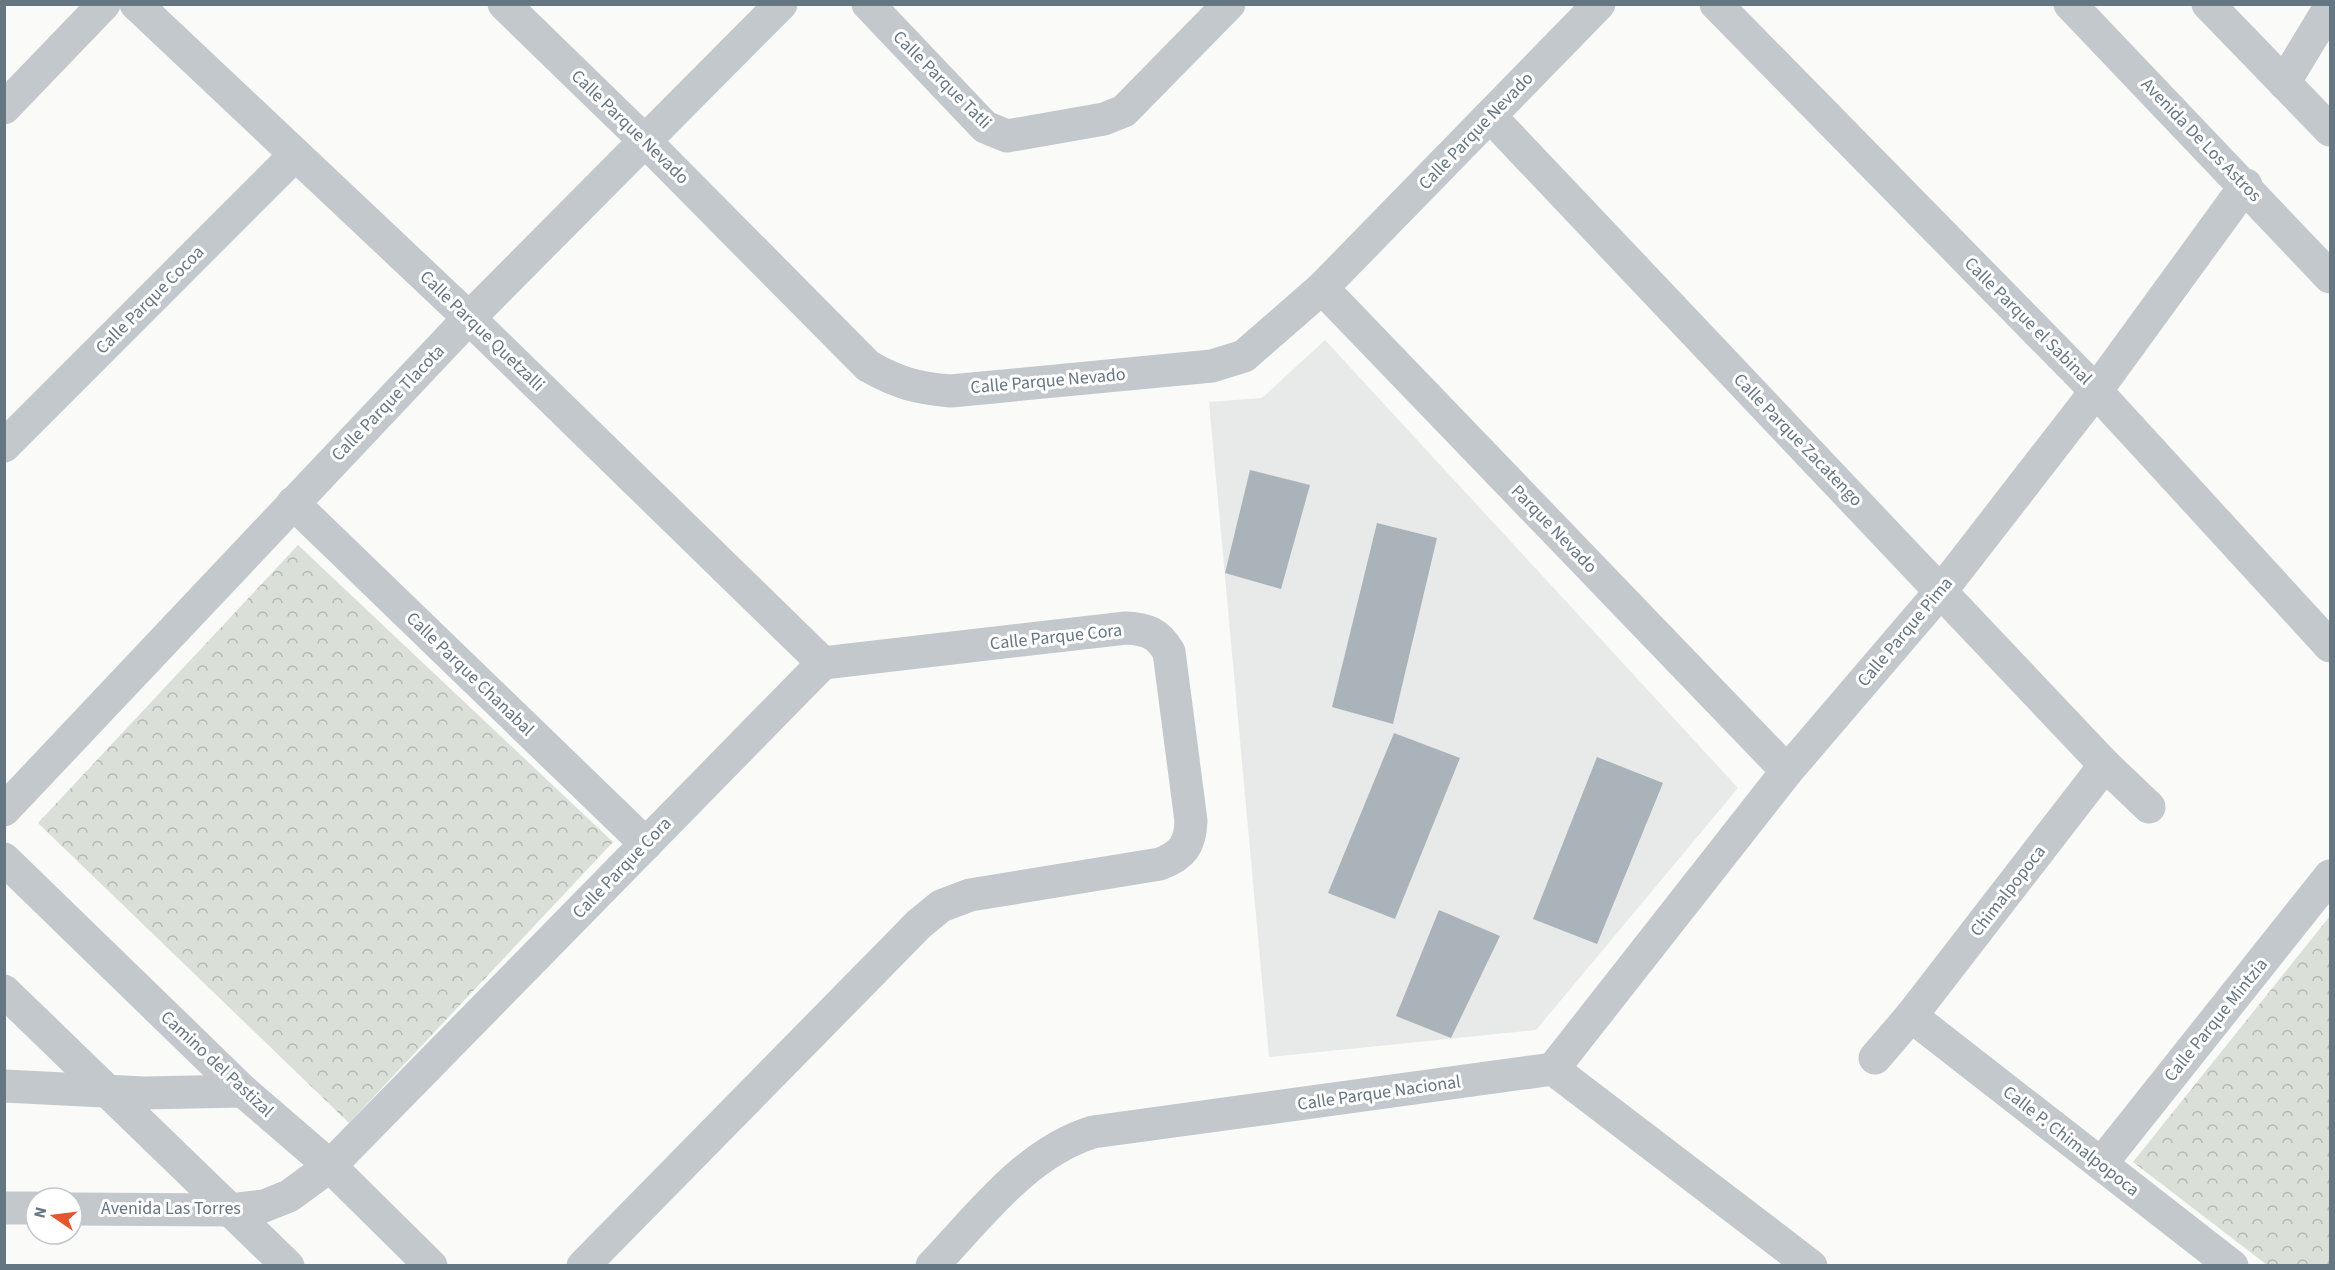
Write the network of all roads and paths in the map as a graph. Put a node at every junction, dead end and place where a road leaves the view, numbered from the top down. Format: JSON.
{"nodes":[{"id":1,"x":104,"y":4,"type":"edge"},
{"id":2,"x":136,"y":4,"type":"edge"},
{"id":3,"x":504,"y":4,"type":"edge"},
{"id":4,"x":781,"y":4,"type":"edge"},
{"id":5,"x":1229,"y":4,"type":"edge"},
{"id":6,"x":1599,"y":4,"type":"edge"},
{"id":7,"x":1716,"y":4,"type":"edge"},
{"id":8,"x":2070,"y":4,"type":"edge"},
{"id":9,"x":2208,"y":4,"type":"edge"},
{"id":10,"x":2331,"y":7,"type":"edge"},
{"id":11,"x":882,"y":9,"type":"edge"},
{"id":12,"x":2284,"y":83,"type":"junction"},
{"id":13,"x":4,"y":108,"type":"edge"},
{"id":14,"x":1490,"y":116,"type":"junction"},
{"id":15,"x":2331,"y":130,"type":"edge"},
{"id":16,"x":644,"y":140,"type":"junction"},
{"id":17,"x":295,"y":155,"type":"junction"},
{"id":18,"x":2246,"y":185,"type":"junction"},
{"id":19,"x":2331,"y":277,"type":"edge"},
{"id":20,"x":1322,"y":288,"type":"junction"},
{"id":21,"x":469,"y":318,"type":"junction"},
{"id":22,"x":2096,"y":391,"type":"junction"},
{"id":23,"x":4,"y":446,"type":"edge"},
{"id":24,"x":293,"y":503,"type":"junction"},
{"id":25,"x":1941,"y":591,"type":"junction"},
{"id":26,"x":2331,"y":646,"type":"edge"},
{"id":27,"x":823,"y":663,"type":"junction"},
{"id":28,"x":2105,"y":765,"type":"junction"},
{"id":29,"x":1787,"y":771,"type":"junction"},
{"id":30,"x":2149,"y":807,"type":"dead end"},
{"id":31,"x":4,"y":810,"type":"edge"},
{"id":32,"x":646,"y":844,"type":"junction"},
{"id":33,"x":4,"y":859,"type":"edge"},
{"id":34,"x":2331,"y":876,"type":"edge"},
{"id":35,"x":4,"y":991,"type":"edge"},
{"id":36,"x":1911,"y":1016,"type":"junction"},
{"id":37,"x":1875,"y":1058,"type":"dead end"},
{"id":38,"x":1553,"y":1069,"type":"junction"},
{"id":39,"x":4,"y":1086,"type":"edge"},
{"id":40,"x":107,"y":1090,"type":"junction"},
{"id":41,"x":243,"y":1091,"type":"junction"},
{"id":42,"x":2101,"y":1164,"type":"junction"},
{"id":43,"x":330,"y":1166,"type":"junction"},
{"id":44,"x":4,"y":1208,"type":"edge"},
{"id":45,"x":24,"y":1208,"type":"edge"},
{"id":46,"x":84,"y":1209,"type":"edge"},
{"id":47,"x":230,"y":1210,"type":"junction"},
{"id":48,"x":1804,"y":1263,"type":"edge"},
{"id":49,"x":288,"y":1266,"type":"edge"},
{"id":50,"x":431,"y":1266,"type":"edge"},
{"id":51,"x":583,"y":1266,"type":"edge"},
{"id":52,"x":932,"y":1266,"type":"edge"},
{"id":53,"x":2232,"y":1266,"type":"edge"}],
"edges":[{"from":1,"to":13,"type":"street"},
{"from":2,"to":17,"type":"street","name":"Calle Parque Quetzalli"},
{"from":3,"to":16,"type":"street","name":"Calle Parque Nevado"},
{"from":4,"to":16,"type":"street","name":"Calle Parque Tlacota"},
{"from":5,"to":11,"type":"street","name":"Calle Parque Tatli"},
{"from":6,"to":14,"type":"street","name":"Calle Parque Nevado"},
{"from":7,"to":22,"type":"street","name":"Calle Parque el Sabinal"},
{"from":8,"to":18,"type":"street","name":"Avenida De Los Astros"},
{"from":9,"to":12,"type":"street"},
{"from":10,"to":12,"type":"street"},
{"from":12,"to":15,"type":"street"},
{"from":14,"to":20,"type":"street","name":"Calle Parque Nevado"},
{"from":14,"to":25,"type":"street","name":"Calle Parque Zacatengo"},
{"from":16,"to":20,"type":"street","name":"Calle Parque Nevado"},
{"from":16,"to":21,"type":"street","name":"Calle Parque Tlacota"},
{"from":17,"to":21,"type":"street","name":"Calle Parque Quetzalli"},
{"from":17,"to":23,"type":"street","name":"Calle Parque Cocoa"},
{"from":18,"to":19,"type":"street","name":"Avenida De Los Astros"},
{"from":18,"to":22,"type":"street","name":"Calle Parque Pima"},
{"from":20,"to":29,"type":"street","name":"Parque Nevado"},
{"from":21,"to":24,"type":"street","name":"Calle Parque Tlacota"},
{"from":21,"to":27,"type":"street","name":"Calle Parque Quetzalli"},
{"from":22,"to":25,"type":"street","name":"Calle Parque Pima"},
{"from":22,"to":26,"type":"street","name":"Calle Parque el Sabinal"},
{"from":24,"to":31,"type":"street","name":"Calle Parque Tlacota"},
{"from":24,"to":32,"type":"street","name":"Calle Parque Chanabal"},
{"from":25,"to":28,"type":"street","name":"Calle Parque Zacatengo"},
{"from":25,"to":29,"type":"street","name":"Calle Parque Pima"},
{"from":27,"to":32,"type":"street","name":"Calle Parque Cora"},
{"from":27,"to":51,"type":"street","name":"Calle Parque Cora"},
{"from":28,"to":30,"type":"street","name":"Calle Parque Zacatengo"},
{"from":28,"to":36,"type":"street","name":"Chimalpopoca"},
{"from":29,"to":38,"type":"street","name":"Calle Parque Pima"},
{"from":32,"to":43,"type":"street","name":"Calle Parque Cora"},
{"from":33,"to":41,"type":"street","name":"Camino del Pastizal"},
{"from":34,"to":42,"type":"street","name":"Calle Parque Mintzia"},
{"from":35,"to":40,"type":"street"},
{"from":36,"to":37,"type":"street","name":"Chimalpopoca"},
{"from":36,"to":42,"type":"street","name":"Calle P. Chimalpopoca"},
{"from":38,"to":48,"type":"street"},
{"from":38,"to":52,"type":"street","name":"Calle Parque Nacional"},
{"from":39,"to":40,"type":"street"},
{"from":40,"to":41,"type":"street"},
{"from":40,"to":47,"type":"street"},
{"from":41,"to":43,"type":"street","name":"Camino del Pastizal"},
{"from":42,"to":53,"type":"street","name":"Calle P. Chimalpopoca"},
{"from":43,"to":47,"type":"street","name":"Avenida Las Torres"},
{"from":43,"to":50,"type":"street","name":"Camino del Pastizal"},
{"from":44,"to":45,"type":"street"},
{"from":46,"to":47,"type":"street","name":"Avenida Las Torres"},
{"from":47,"to":49,"type":"street"}]}
